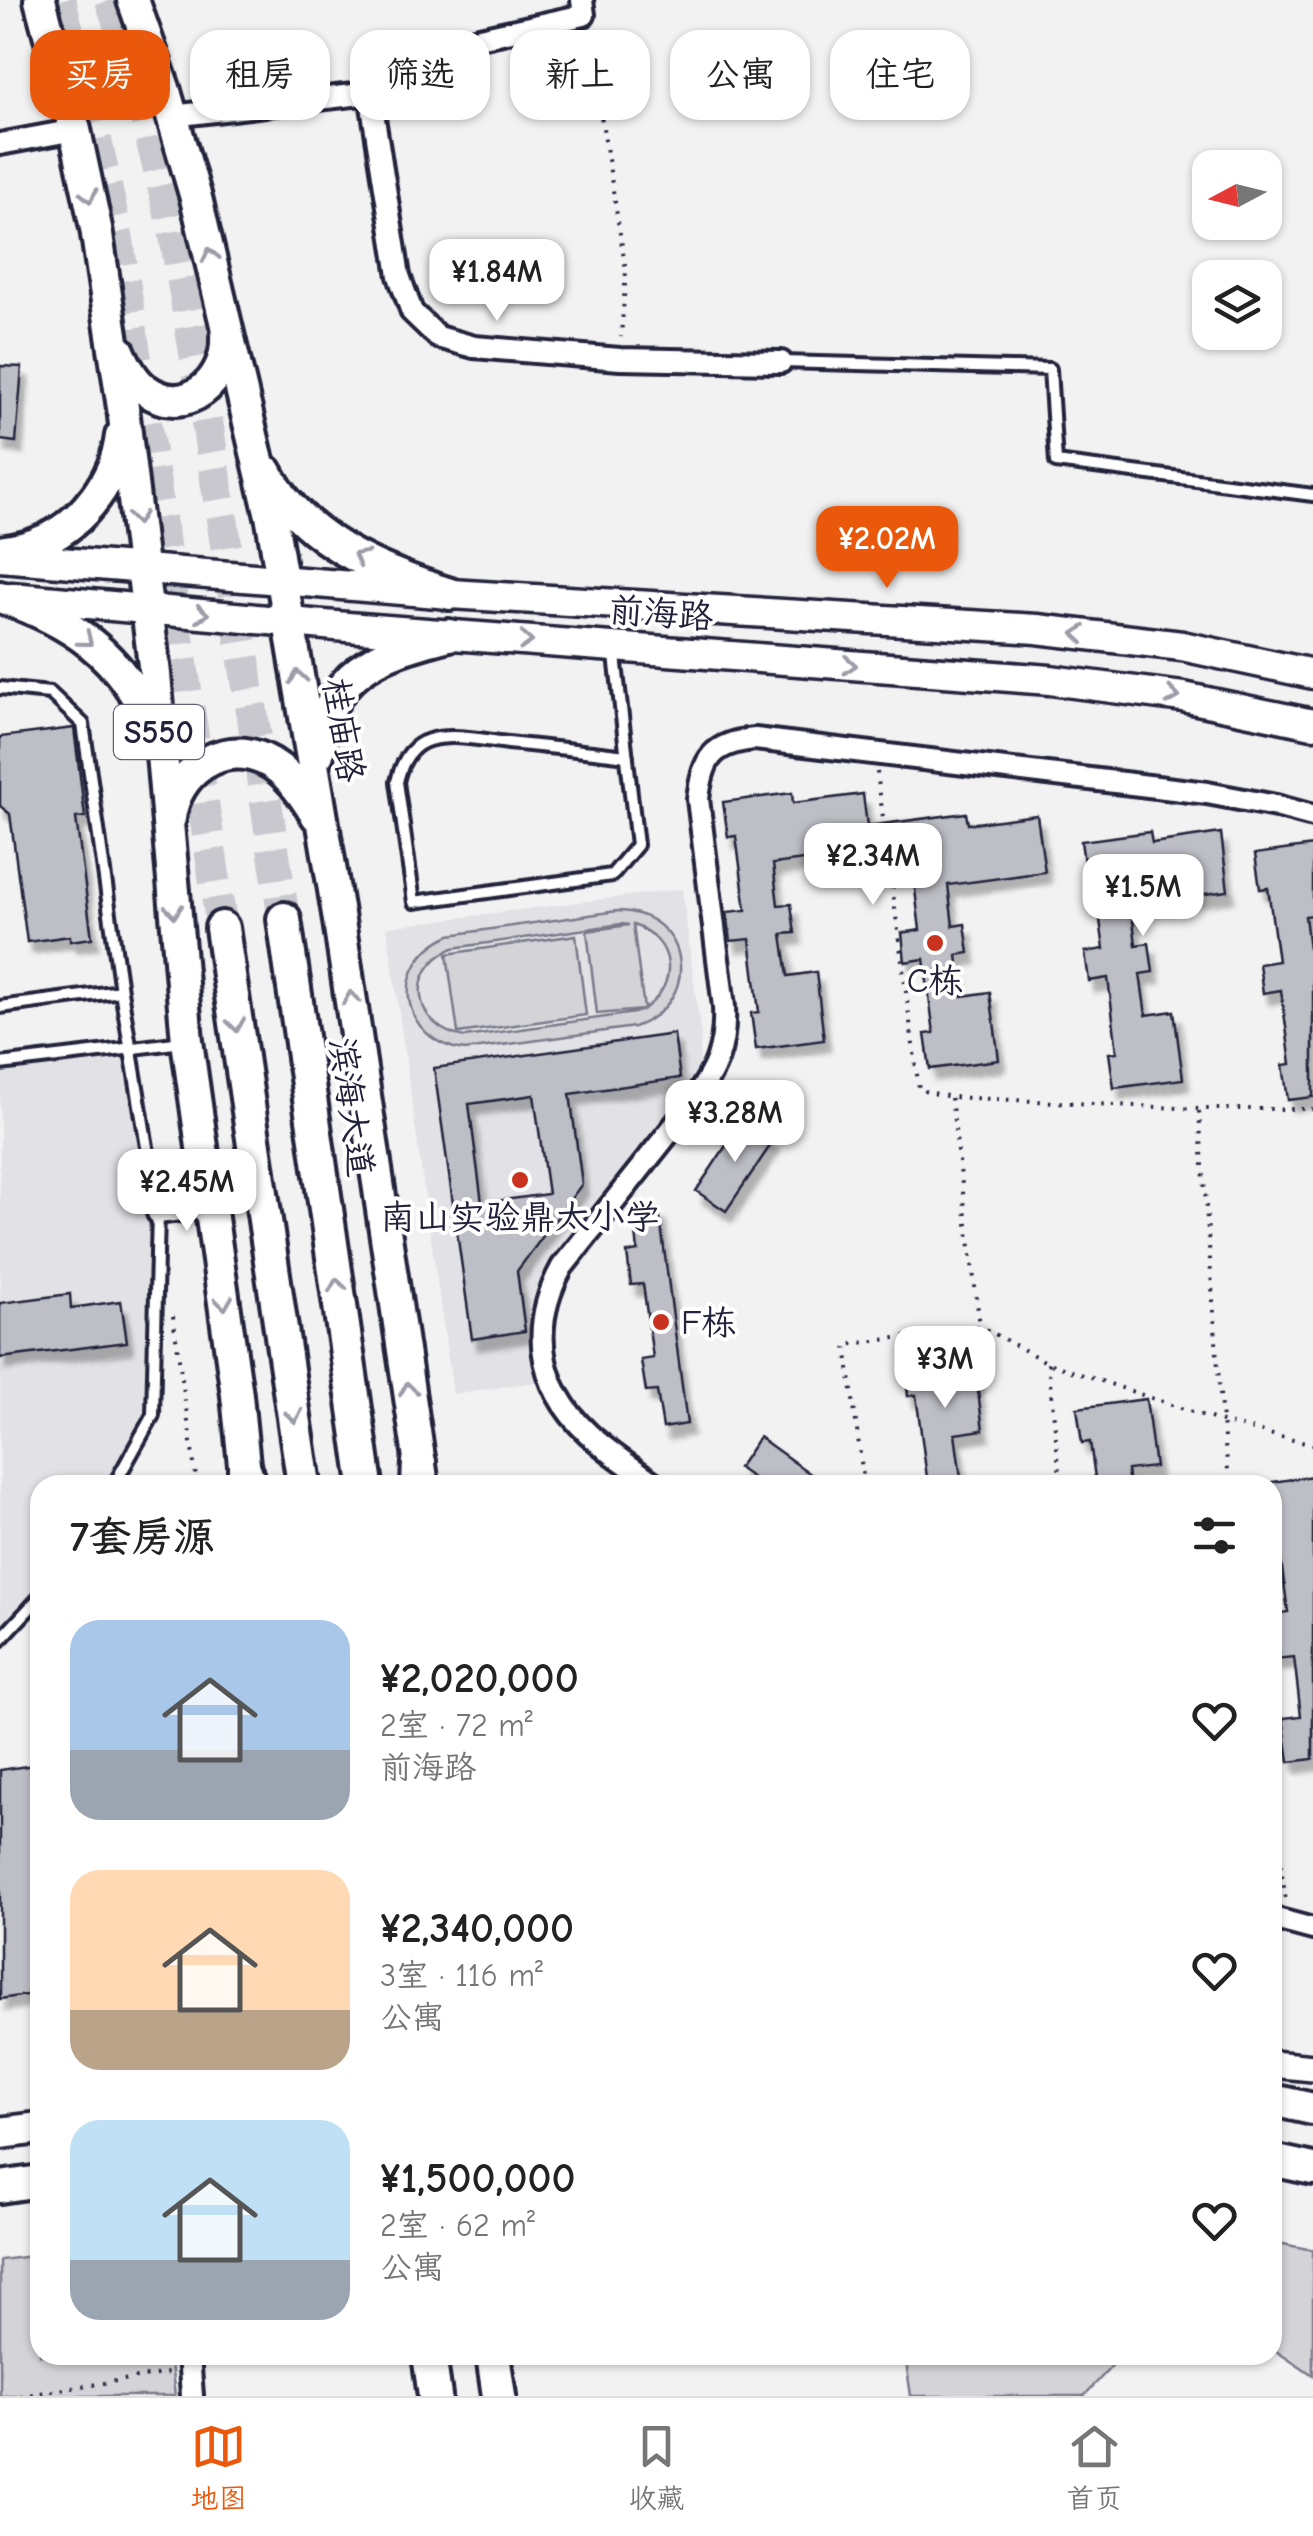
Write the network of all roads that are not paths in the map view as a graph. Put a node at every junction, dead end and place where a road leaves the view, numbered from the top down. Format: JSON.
{"nodes":[{"id":1,"x":40,"y":0,"type":"edge"},
{"id":2,"x":134,"y":0,"type":"edge"},
{"id":3,"x":583,"y":8,"type":"edge"},
{"id":4,"x":490,"y":32,"type":"edge"},
{"id":5,"x":350,"y":94,"type":"edge"},
{"id":6,"x":172,"y":116,"type":"junction"},
{"id":7,"x":374,"y":120,"type":"edge"},
{"id":8,"x":74,"y":130,"type":"junction"},
{"id":9,"x":0,"y":144,"type":"edge"},
{"id":10,"x":226,"y":322,"type":"junction"},
{"id":11,"x":113,"y":340,"type":"junction"},
{"id":12,"x":782,"y":362,"type":"joint"},
{"id":13,"x":123,"y":408,"type":"junction"},
{"id":14,"x":256,"y":452,"type":"junction"},
{"id":15,"x":1313,"y":495,"type":"edge"},
{"id":16,"x":0,"y":555,"type":"edge"},
{"id":17,"x":142,"y":570,"type":"junction"},
{"id":18,"x":283,"y":581,"type":"junction"},
{"id":19,"x":450,"y":594,"type":"junction"},
{"id":20,"x":0,"y":596,"type":"edge"},
{"id":21,"x":147,"y":609,"type":"junction"},
{"id":22,"x":290,"y":622,"type":"junction"},
{"id":23,"x":448,"y":635,"type":"junction"},
{"id":24,"x":614,"y":647,"type":"junction"},
{"id":25,"x":1313,"y":674,"type":"edge"},
{"id":26,"x":0,"y":688,"type":"edge"},
{"id":27,"x":1313,"y":724,"type":"edge"},
{"id":28,"x":627,"y":756,"type":"junction"},
{"id":29,"x":162,"y":766,"type":"junction"},
{"id":30,"x":316,"y":792,"type":"junction"},
{"id":31,"x":1313,"y":816,"type":"edge"},
{"id":32,"x":321,"y":823,"type":"junction"},
{"id":33,"x":168,"y":836,"type":"junction"},
{"id":34,"x":284,"y":920,"type":"tunnel mouth"},
{"id":35,"x":222,"y":928,"type":"tunnel mouth"},
{"id":36,"x":121,"y":991,"type":"junction"},
{"id":37,"x":0,"y":1007,"type":"edge"},
{"id":38,"x":187,"y":1042,"type":"junction"},
{"id":39,"x":130,"y":1049,"type":"junction"},
{"id":40,"x":0,"y":1064,"type":"edge"},
{"id":41,"x":210,"y":1206,"type":"junction"},
{"id":42,"x":158,"y":1212,"type":"junction"},
{"id":43,"x":120,"y":1475,"type":"edge"},
{"id":44,"x":246,"y":1475,"type":"edge"},
{"id":45,"x":303,"y":1475,"type":"edge"},
{"id":46,"x":365,"y":1475,"type":"edge"},
{"id":47,"x":420,"y":1475,"type":"edge"},
{"id":48,"x":642,"y":1475,"type":"edge"},
{"id":49,"x":30,"y":1608,"type":"edge"},
{"id":50,"x":0,"y":1640,"type":"edge"},
{"id":51,"x":1282,"y":1920,"type":"edge"},
{"id":52,"x":1313,"y":1929,"type":"edge"},
{"id":53,"x":1282,"y":2065,"type":"edge"},
{"id":54,"x":1313,"y":2068,"type":"edge"},
{"id":55,"x":1282,"y":2102,"type":"edge"},
{"id":56,"x":1313,"y":2109,"type":"edge"},
{"id":57,"x":30,"y":2130,"type":"edge"},
{"id":58,"x":0,"y":2134,"type":"edge"},
{"id":59,"x":1282,"y":2162,"type":"edge"},
{"id":60,"x":1313,"y":2169,"type":"edge"},
{"id":61,"x":30,"y":2182,"type":"edge"},
{"id":62,"x":0,"y":2187,"type":"edge"},
{"id":63,"x":189,"y":2365,"type":"edge"},
{"id":64,"x":430,"y":2365,"type":"edge"},
{"id":65,"x":493,"y":2365,"type":"edge"},
{"id":66,"x":192,"y":2396,"type":"edge"},
{"id":67,"x":435,"y":2396,"type":"edge"},
{"id":68,"x":498,"y":2396,"type":"edge"}],
"edges":[{"from":1,"to":8,"type":"main road","number":"S550"},
{"from":2,"to":6,"type":"main road","name":"桂庙路"},
{"from":3,"to":4,"type":"street"},
{"from":5,"to":6,"type":"street"},
{"from":10,"to":6,"type":"main road","name":"桂庙路","one_way":true},
{"from":7,"to":12,"type":"street"},
{"from":8,"to":9,"type":"street"},
{"from":8,"to":11,"type":"main road","number":"S550","one_way":true},
{"from":10,"to":11,"type":"main road"},
{"from":10,"to":14,"type":"main road","name":"桂庙路"},
{"from":11,"to":13,"type":"main road","number":"S550"},
{"from":12,"to":15,"type":"lane"},
{"from":13,"to":16,"type":"main road"},
{"from":13,"to":17,"type":"main road","number":"S550","one_way":true},
{"from":14,"to":18,"type":"main road","name":"桂庙路"},
{"from":19,"to":14,"type":"main road","one_way":true},
{"from":16,"to":17,"type":"main road","name":"前海路"},
{"from":17,"to":18,"type":"main road","name":"前海路"},
{"from":17,"to":21,"type":"main road","number":"S550"},
{"from":18,"to":19,"type":"main road","name":"前海路"},
{"from":18,"to":22,"type":"main road","name":"桂庙路"},
{"from":25,"to":19,"type":"main road","name":"前海路","one_way":true},
{"from":20,"to":21,"type":"main road","name":"前海路"},
{"from":20,"to":29,"type":"main road","one_way":true},
{"from":21,"to":22,"type":"main road","name":"前海路","one_way":true},
{"from":21,"to":29,"type":"main road","number":"S550"},
{"from":22,"to":23,"type":"main road","name":"前海路"},
{"from":30,"to":22,"type":"main road","name":"桂庙路","one_way":true},
{"from":23,"to":24,"type":"main road","name":"前海路","one_way":true},
{"from":23,"to":30,"type":"main road"},
{"from":24,"to":27,"type":"main road","name":"前海路","one_way":true},
{"from":24,"to":28,"type":"lane"},
{"from":26,"to":36,"type":"lane"},
{"from":28,"to":28,"type":"lane"},
{"from":29,"to":33,"type":"main road","number":"S550"},
{"from":30,"to":32,"type":"main road","name":"桂庙路"},
{"from":31,"to":48,"type":"street"},
{"from":32,"to":33,"type":"main road"},
{"from":47,"to":32,"type":"main road","name":"桂庙路","one_way":true},
{"from":33,"to":38,"type":"main road","number":"S550","one_way":true},
{"from":46,"to":34,"type":"highway","name":"滨海大道","one_way":true},
{"from":35,"to":45,"type":"highway","one_way":true},
{"from":36,"to":37,"type":"lane"},
{"from":36,"to":39,"type":"lane"},
{"from":38,"to":39,"type":"lane"},
{"from":38,"to":41,"type":"main road","number":"S550"},
{"from":39,"to":40,"type":"lane"},
{"from":39,"to":42,"type":"lane"},
{"from":41,"to":42,"type":"street"},
{"from":41,"to":44,"type":"main road","number":"S550","one_way":true},
{"from":42,"to":43,"type":"lane"},
{"from":49,"to":50,"type":"lane"},
{"from":51,"to":52,"type":"street"},
{"from":53,"to":54,"type":"street"},
{"from":55,"to":56,"type":"main road"},
{"from":57,"to":58,"type":"main road"},
{"from":59,"to":60,"type":"main road"},
{"from":61,"to":62,"type":"main road"},
{"from":63,"to":66,"type":"street"},
{"from":64,"to":67,"type":"highway"},
{"from":65,"to":68,"type":"highway"}]}
